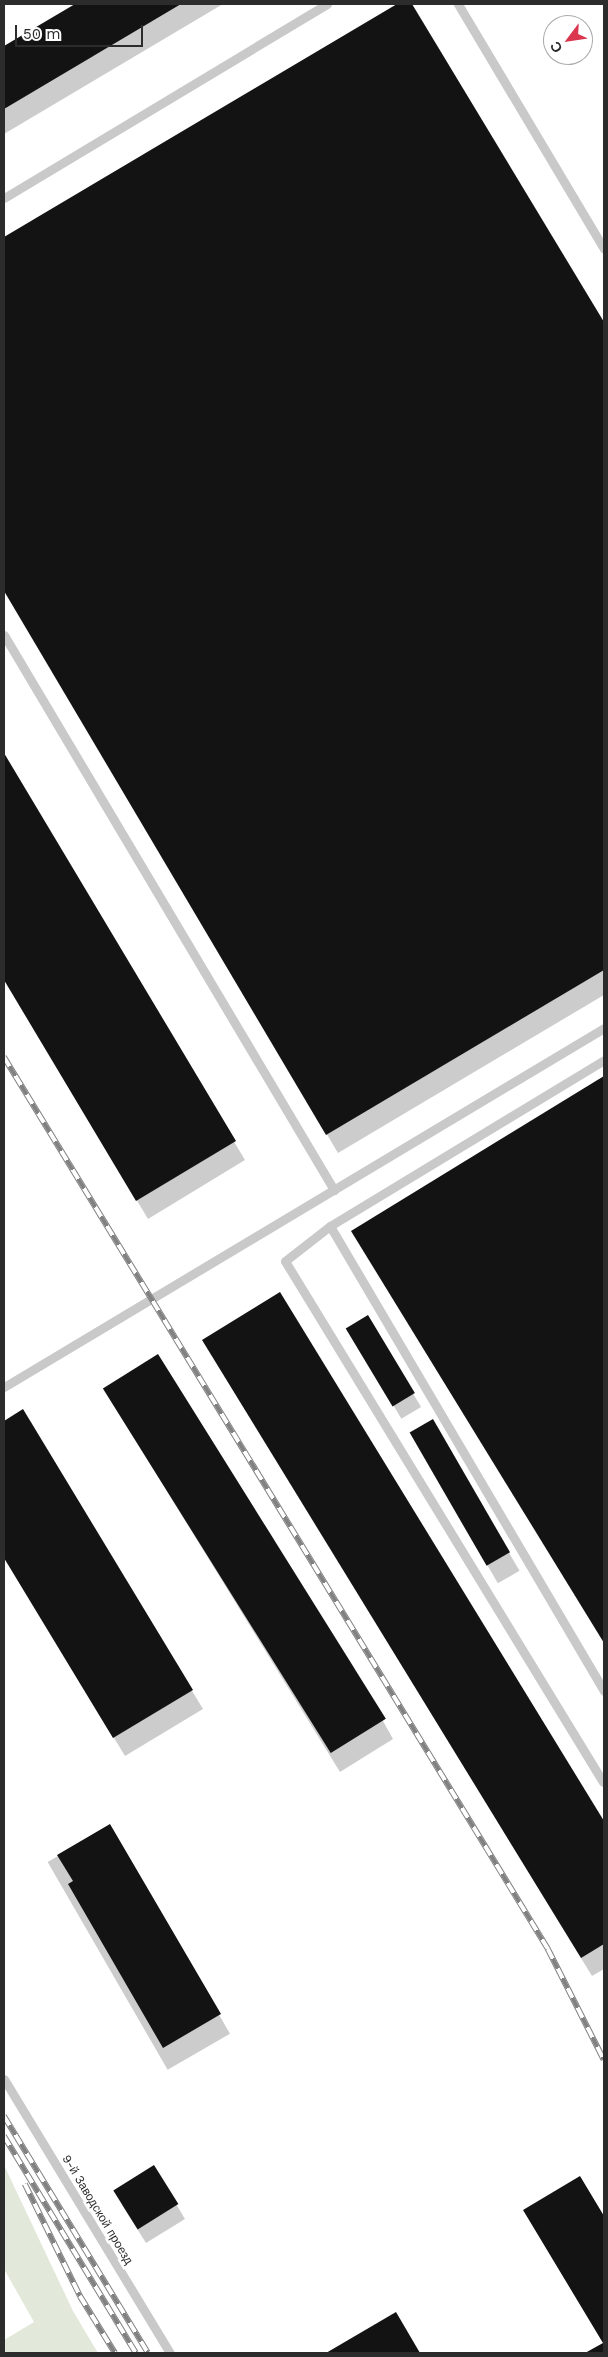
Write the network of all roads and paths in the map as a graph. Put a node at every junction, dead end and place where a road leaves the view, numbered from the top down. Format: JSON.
{"nodes":[{"id":1,"x":327,"y":4,"type":"edge"},
{"id":2,"x":458,"y":4,"type":"edge"},
{"id":3,"x":4,"y":198,"type":"edge"},
{"id":4,"x":604,"y":249,"type":"edge"},
{"id":5,"x":4,"y":635,"type":"edge"},
{"id":6,"x":604,"y":1028,"type":"edge"},
{"id":7,"x":604,"y":1060,"type":"edge"},
{"id":8,"x":334,"y":1190,"type":"junction"},
{"id":9,"x":330,"y":1226,"type":"junction"},
{"id":10,"x":4,"y":1387,"type":"edge"},
{"id":11,"x":604,"y":1691,"type":"edge"},
{"id":12,"x":604,"y":1782,"type":"edge"},
{"id":13,"x":4,"y":2079,"type":"edge"},
{"id":14,"x":170,"y":2353,"type":"edge"}],
"edges":[{"from":1,"to":3,"type":"lane"},
{"from":2,"to":4,"type":"lane"},
{"from":5,"to":8,"type":"lane"},
{"from":6,"to":8,"type":"lane"},
{"from":7,"to":9,"type":"lane"},
{"from":8,"to":10,"type":"lane"},
{"from":9,"to":11,"type":"lane"},
{"from":9,"to":12,"type":"lane"},
{"from":13,"to":14,"type":"lane","name":"9-й Заводской проезд"}]}
